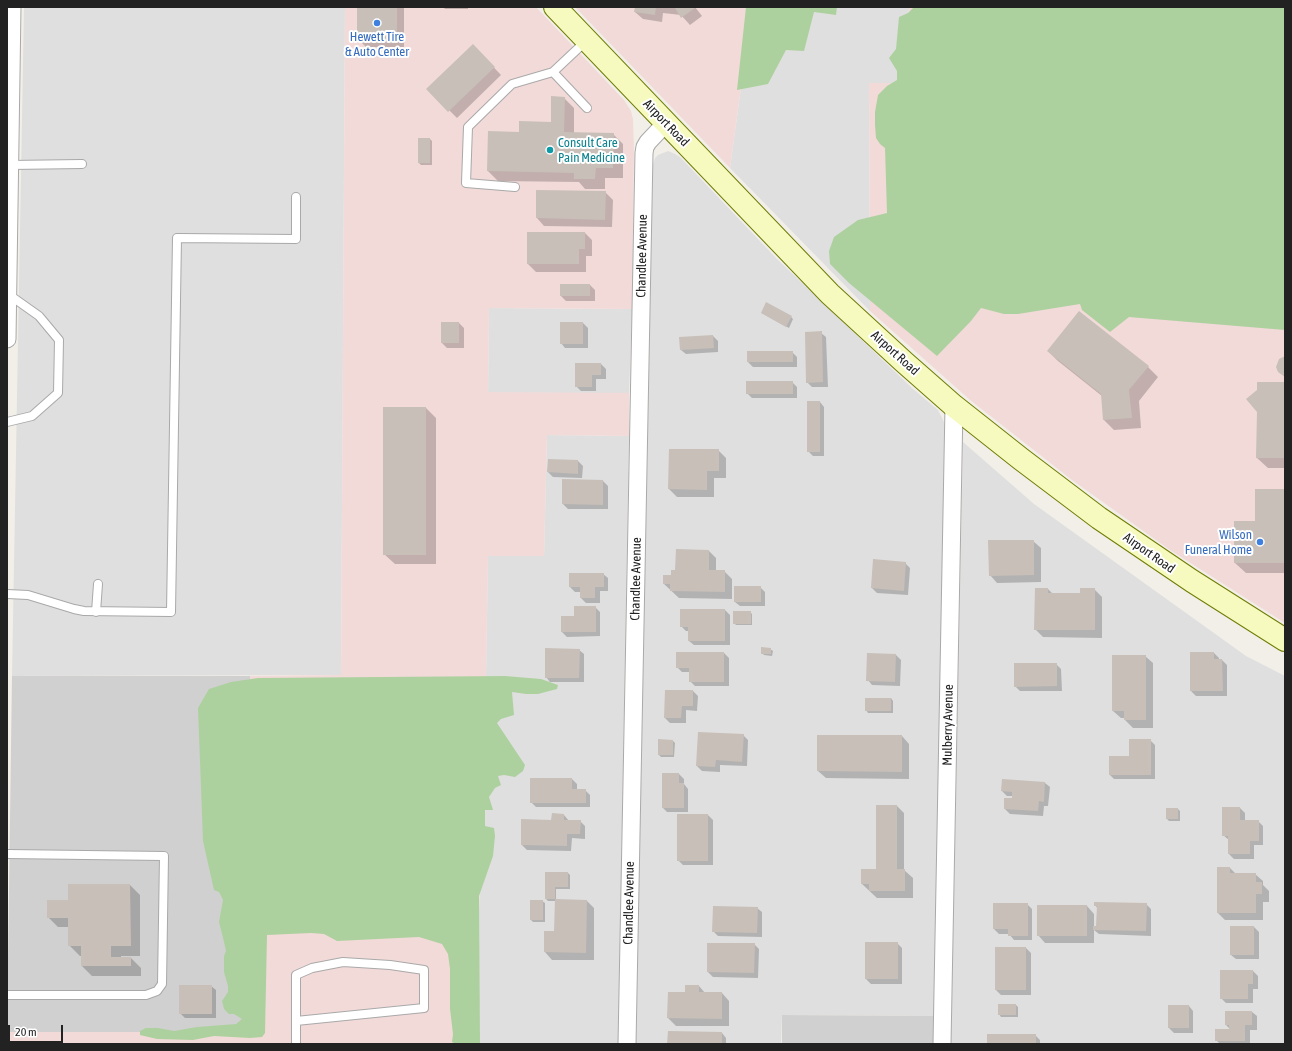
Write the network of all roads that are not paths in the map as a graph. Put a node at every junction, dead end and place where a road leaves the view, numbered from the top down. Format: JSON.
{"nodes":[{"id":1,"x":12,"y":7,"type":"edge"},
{"id":2,"x":554,"y":7,"type":"edge"},
{"id":3,"x":587,"y":40,"type":"junction"},
{"id":4,"x":553,"y":72,"type":"junction"},
{"id":5,"x":587,"y":108,"type":"dead end"},
{"id":6,"x":666,"y":123,"type":"junction"},
{"id":7,"x":82,"y":164,"type":"dead end"},
{"id":8,"x":10,"y":165,"type":"junction"},
{"id":9,"x":515,"y":187,"type":"dead end"},
{"id":10,"x":296,"y":197,"type":"dead end"},
{"id":11,"x":7,"y":294,"type":"edge"},
{"id":12,"x":7,"y":340,"type":"edge"},
{"id":13,"x":954,"y":406,"type":"junction"},
{"id":14,"x":7,"y":422,"type":"edge"},
{"id":15,"x":98,"y":584,"type":"dead end"},
{"id":16,"x":7,"y":594,"type":"edge"},
{"id":17,"x":96,"y":612,"type":"junction"},
{"id":18,"x":1285,"y":640,"type":"edge"},
{"id":19,"x":7,"y":854,"type":"edge"},
{"id":20,"x":7,"y":995,"type":"edge"},
{"id":21,"x":296,"y":1022,"type":"junction"},
{"id":22,"x":296,"y":1044,"type":"edge"},
{"id":23,"x":627,"y":1044,"type":"edge"},
{"id":24,"x":942,"y":1044,"type":"edge"}],
"edges":[{"from":1,"to":8,"type":"street"},
{"from":2,"to":3,"type":"main road","name":"Airport Road"},
{"from":3,"to":4,"type":"lane"},
{"from":3,"to":6,"type":"main road","name":"Airport Road"},
{"from":4,"to":5,"type":"lane"},
{"from":4,"to":9,"type":"lane"},
{"from":6,"to":13,"type":"main road","name":"Airport Road"},
{"from":6,"to":23,"type":"street","name":"Chandlee Avenue"},
{"from":7,"to":8,"type":"lane"},
{"from":8,"to":11,"type":"street"},
{"from":10,"to":17,"type":"lane"},
{"from":11,"to":12,"type":"street"},
{"from":11,"to":14,"type":"lane"},
{"from":13,"to":18,"type":"main road","name":"Airport Road"},
{"from":13,"to":24,"type":"street","name":"Mulberry Avenue"},
{"from":15,"to":17,"type":"lane"},
{"from":16,"to":17,"type":"lane"},
{"from":19,"to":20,"type":"lane"},
{"from":21,"to":21,"type":"lane"},
{"from":21,"to":22,"type":"lane"}]}
